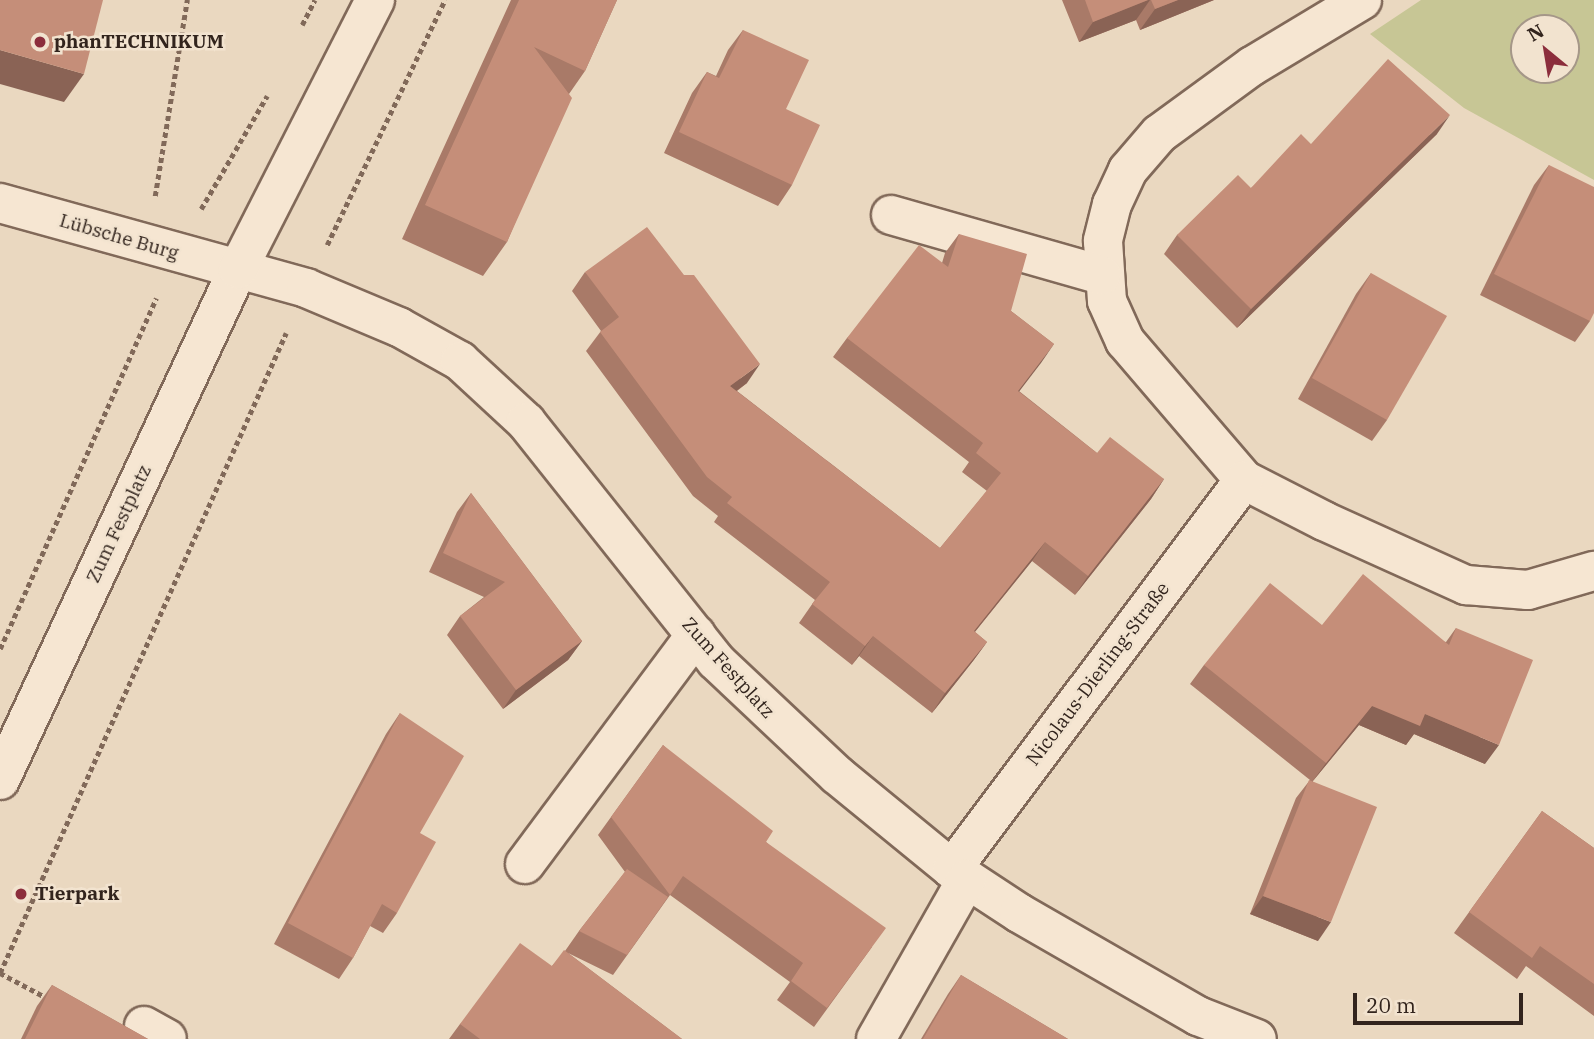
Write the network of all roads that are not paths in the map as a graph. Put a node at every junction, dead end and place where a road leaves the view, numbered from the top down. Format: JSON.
{"nodes":[{"id":1,"x":375,"y":0,"type":"edge"},
{"id":2,"x":1362,"y":0,"type":"edge"},
{"id":3,"x":1,"y":206,"type":"edge"},
{"id":4,"x":891,"y":215,"type":"dead end"},
{"id":5,"x":238,"y":269,"type":"junction"},
{"id":6,"x":1102,"y":275,"type":"junction"},
{"id":7,"x":1244,"y":480,"type":"junction"},
{"id":8,"x":1594,"y":571,"type":"edge"},
{"id":9,"x":696,"y":635,"type":"junction"},
{"id":10,"x":0,"y":780,"type":"edge"},
{"id":11,"x":525,"y":864,"type":"dead end"},
{"id":12,"x":960,"y":874,"type":"junction"},
{"id":13,"x":876,"y":1039,"type":"edge"},
{"id":14,"x":1257,"y":1039,"type":"edge"}],
"edges":[{"from":1,"to":5,"type":"street","name":"Zum Festplatz"},
{"from":2,"to":6,"type":"street"},
{"from":3,"to":5,"type":"street","name":"Lübsche Burg"},
{"from":4,"to":6,"type":"street"},
{"from":5,"to":9,"type":"street","name":"Zum Festplatz"},
{"from":5,"to":10,"type":"street","name":"Zum Festplatz"},
{"from":6,"to":7,"type":"street"},
{"from":7,"to":8,"type":"street"},
{"from":7,"to":12,"type":"street","name":"Nicolaus-Dierling-Straße"},
{"from":9,"to":11,"type":"street"},
{"from":9,"to":12,"type":"street","name":"Zum Festplatz"},
{"from":12,"to":13,"type":"street","name":"Nicolaus-Dierling-Straße"},
{"from":12,"to":14,"type":"street","name":"Zum Festplatz"}]}
